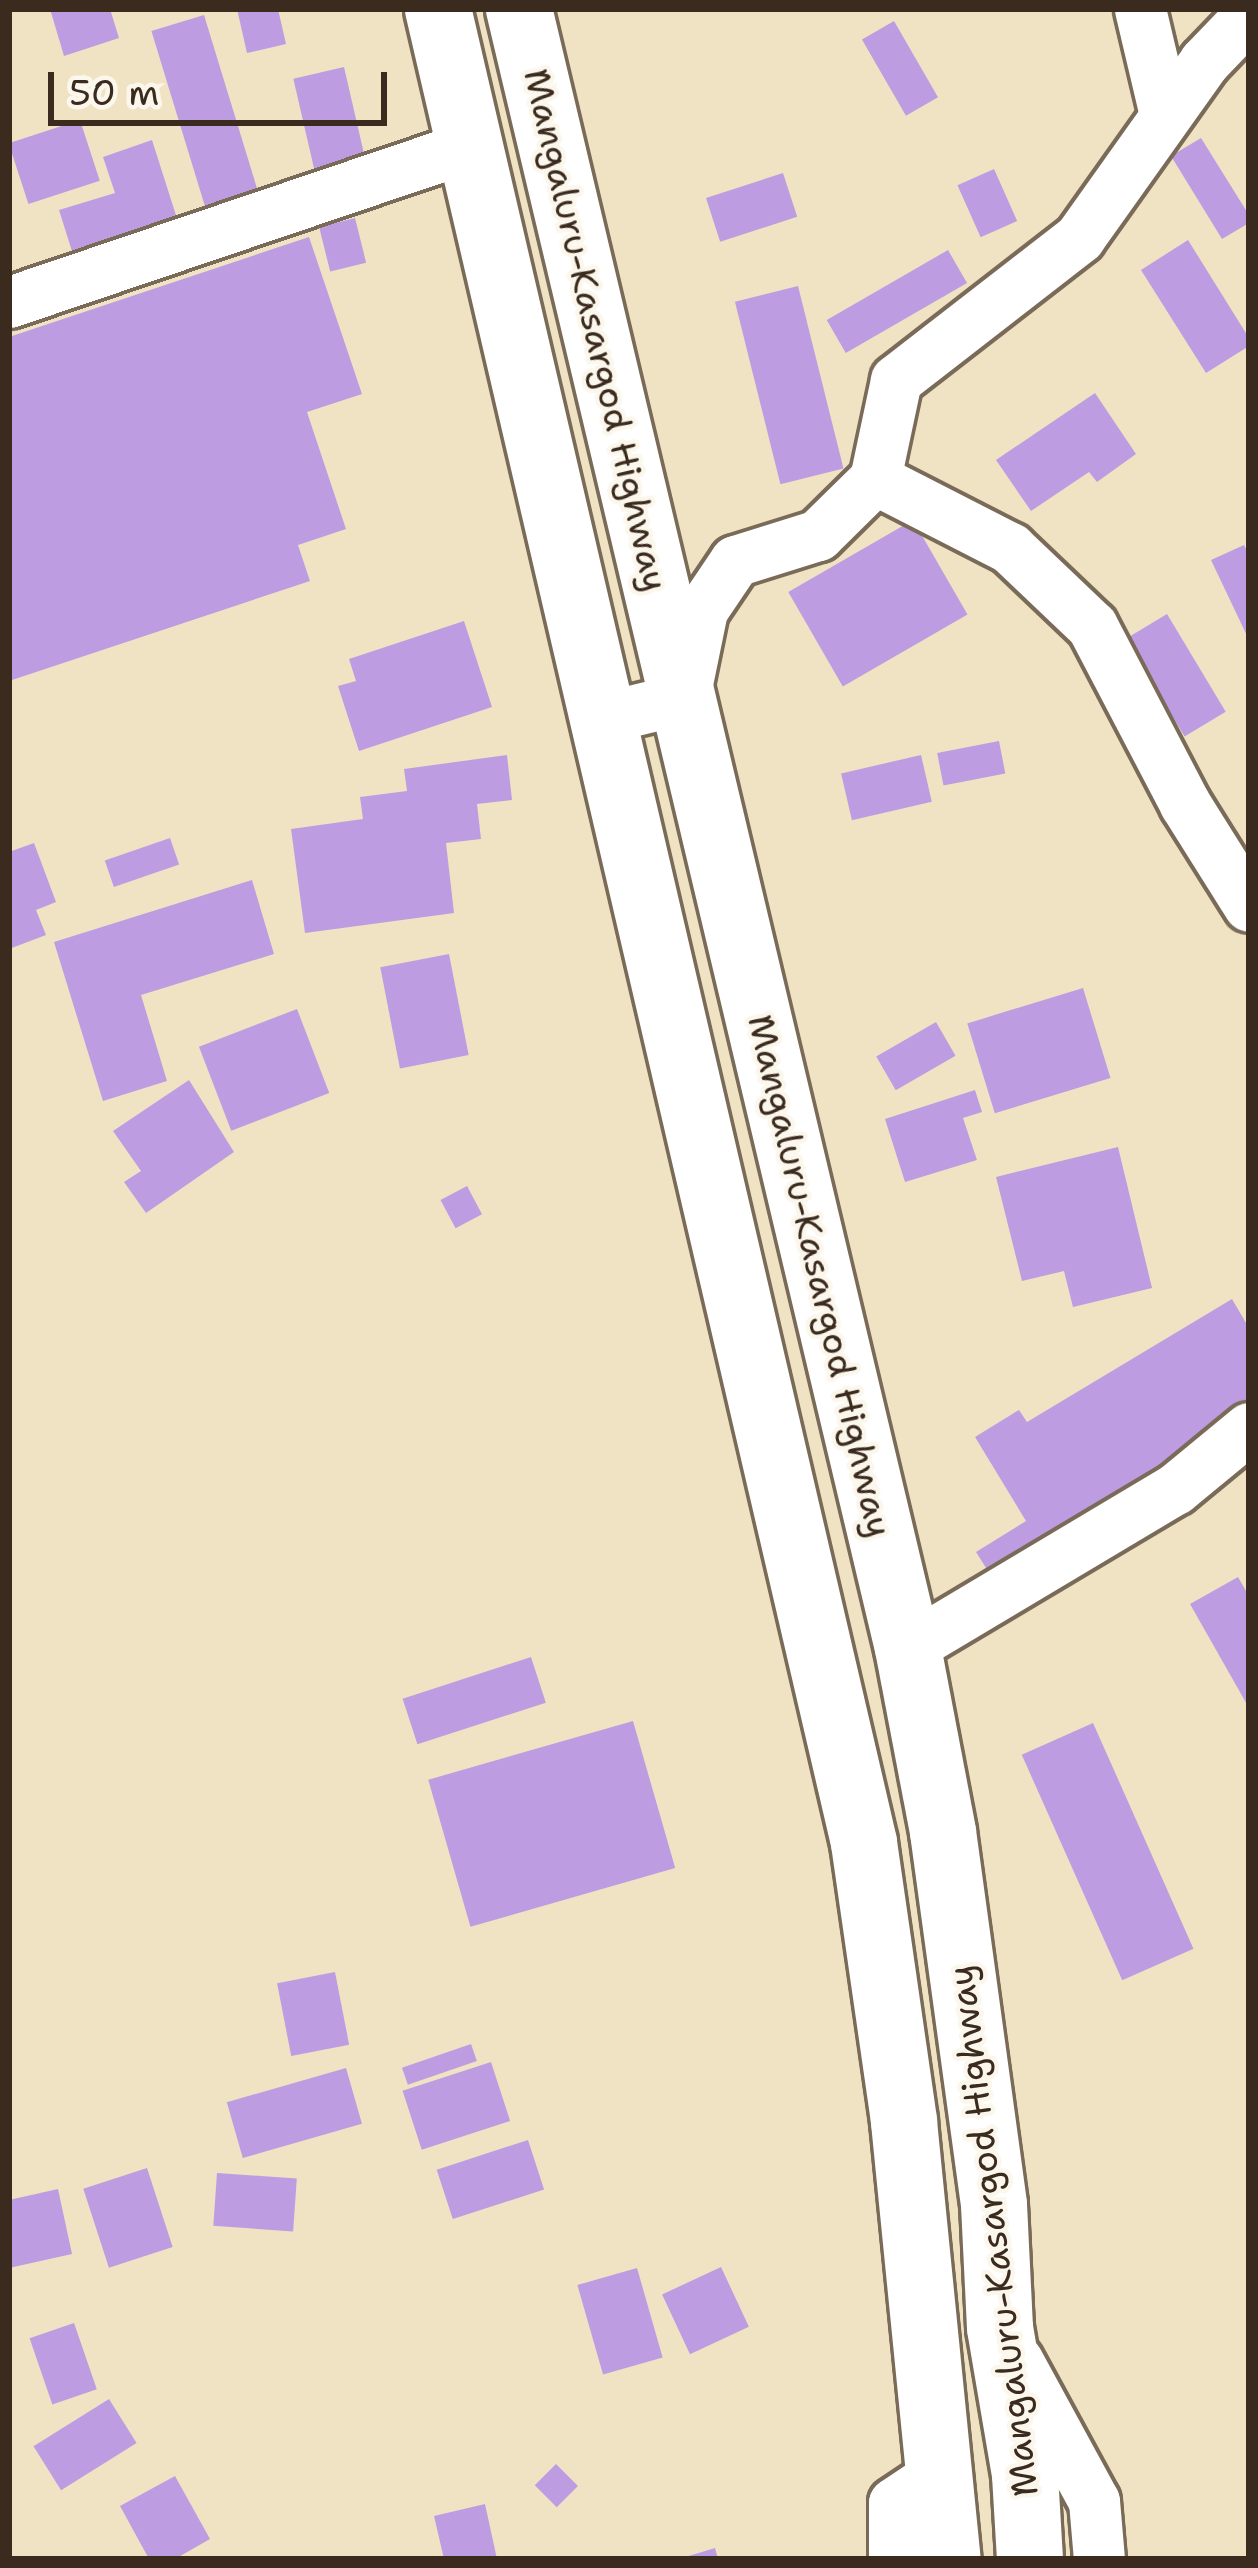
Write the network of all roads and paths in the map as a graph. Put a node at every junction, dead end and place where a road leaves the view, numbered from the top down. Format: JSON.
{"nodes":[{"id":1,"x":438,"y":9,"type":"edge"},
{"id":2,"x":519,"y":9,"type":"edge"},
{"id":3,"x":1140,"y":9,"type":"edge"},
{"id":4,"x":1249,"y":15,"type":"edge"},
{"id":5,"x":1166,"y":115,"type":"junction"},
{"id":6,"x":470,"y":146,"type":"junction"},
{"id":7,"x":9,"y":302,"type":"edge"},
{"id":8,"x":875,"y":479,"type":"junction"},
{"id":9,"x":684,"y":698,"type":"junction"},
{"id":10,"x":602,"y":718,"type":"junction"},
{"id":11,"x":1249,"y":906,"type":"edge"},
{"id":12,"x":1249,"y":1428,"type":"edge"},
{"id":13,"x":908,"y":1648,"type":"junction"},
{"id":14,"x":1000,"y":2328,"type":"junction"},
{"id":15,"x":942,"y":2470,"type":"junction"},
{"id":16,"x":894,"y":2559,"type":"edge"},
{"id":17,"x":948,"y":2559,"type":"edge"},
{"id":18,"x":1030,"y":2559,"type":"edge"},
{"id":19,"x":1099,"y":2559,"type":"edge"}],
"edges":[{"from":1,"to":6,"type":"highway","name":"Mangaluru-Kasargod Highway"},
{"from":2,"to":9,"type":"highway","name":"Mangaluru-Kasargod Highway"},
{"from":3,"to":5,"type":"street"},
{"from":4,"to":5,"type":"street"},
{"from":5,"to":8,"type":"street"},
{"from":6,"to":7,"type":"street"},
{"from":6,"to":10,"type":"highway","name":"Mangaluru-Kasargod Highway"},
{"from":8,"to":9,"type":"street"},
{"from":8,"to":11,"type":"street"},
{"from":9,"to":10,"type":"street"},
{"from":9,"to":13,"type":"highway","name":"Mangaluru-Kasargod Highway"},
{"from":10,"to":15,"type":"highway","name":"Mangaluru-Kasargod Highway"},
{"from":12,"to":13,"type":"street"},
{"from":13,"to":14,"type":"highway","name":"Mangaluru-Kasargod Highway"},
{"from":14,"to":18,"type":"highway","name":"Mangaluru-Kasargod Highway"},
{"from":14,"to":19,"type":"street"},
{"from":15,"to":16,"type":"street"},
{"from":15,"to":17,"type":"highway","name":"Mangaluru-Kasargod Highway"}]}
